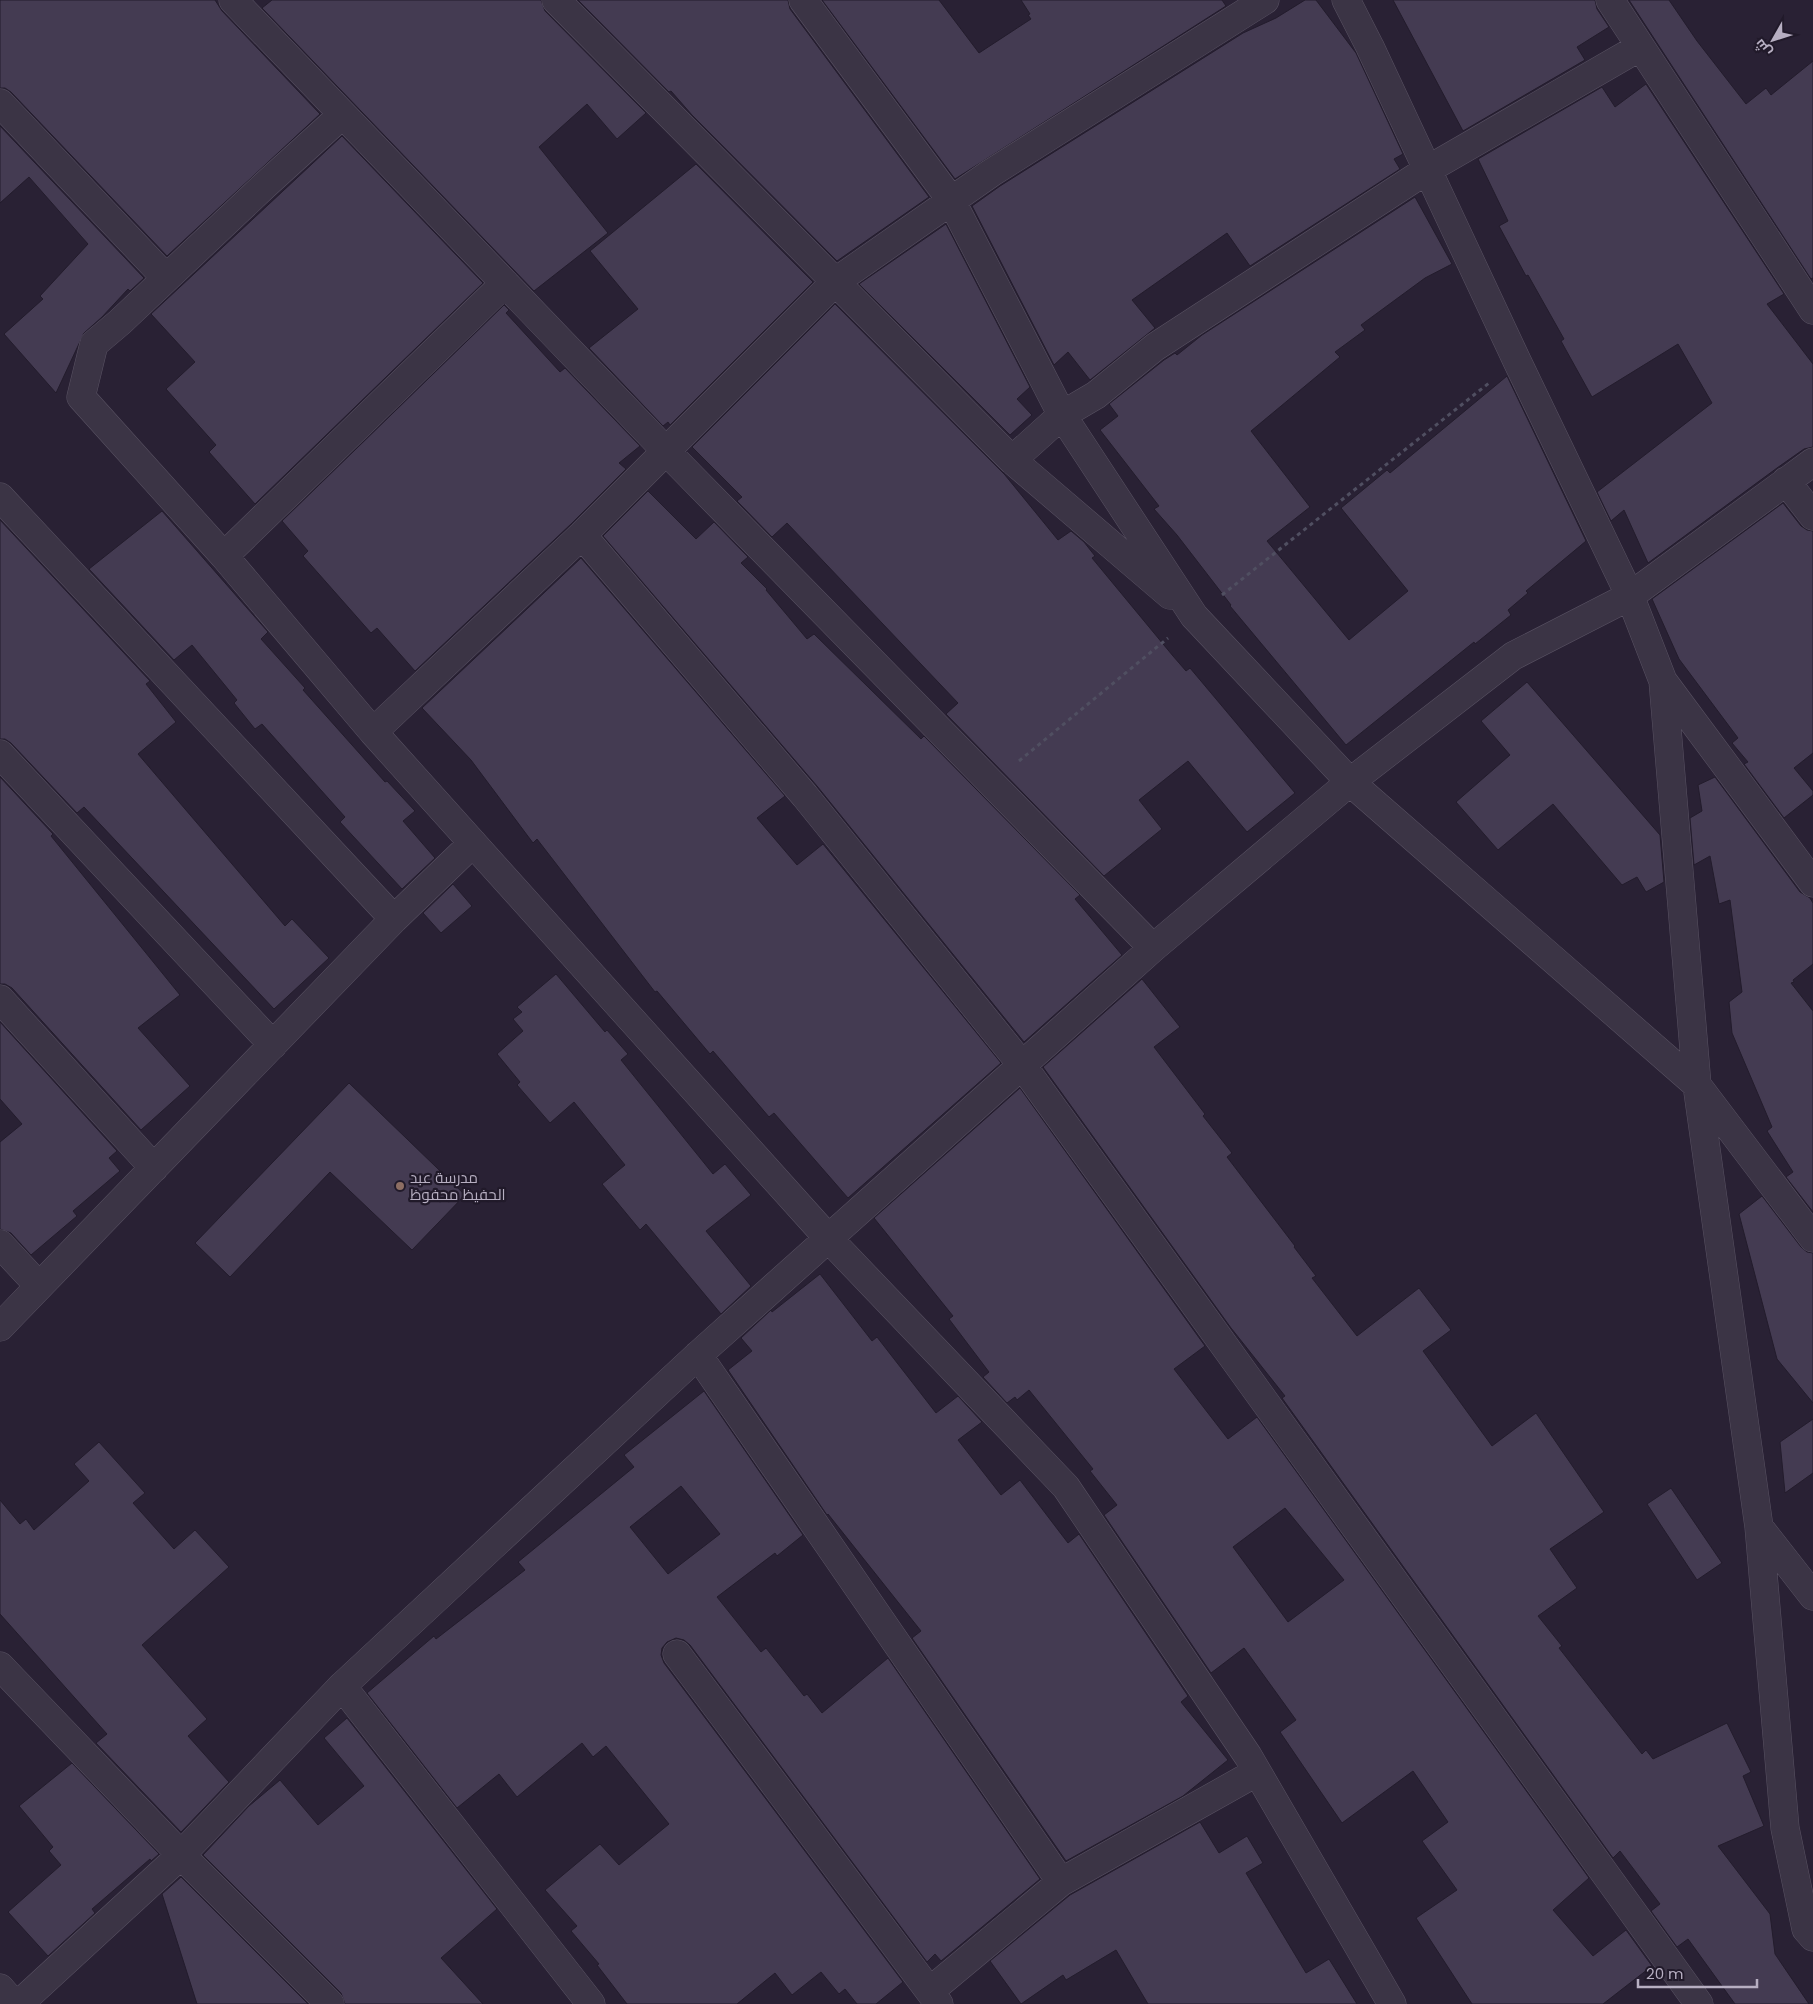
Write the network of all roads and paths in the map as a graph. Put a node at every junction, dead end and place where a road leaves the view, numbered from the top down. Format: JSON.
{"nodes":[{"id":1,"x":232,"y":0,"type":"edge"},
{"id":2,"x":556,"y":0,"type":"edge"},
{"id":3,"x":803,"y":0,"type":"edge"},
{"id":4,"x":1265,"y":0,"type":"edge"},
{"id":5,"x":1346,"y":0,"type":"edge"},
{"id":6,"x":1610,"y":0,"type":"edge"},
{"id":7,"x":1640,"y":47,"type":"junction"},
{"id":8,"x":0,"y":103,"type":"edge"},
{"id":9,"x":342,"y":115,"type":"junction"},
{"id":10,"x":1427,"y":170,"type":"junction"},
{"id":11,"x":951,"y":200,"type":"junction"},
{"id":12,"x":166,"y":278,"type":"junction"},
{"id":13,"x":834,"y":282,"type":"junction"},
{"id":14,"x":504,"y":283,"type":"junction"},
{"id":15,"x":1813,"y":310,"type":"edge"},
{"id":16,"x":1517,"y":361,"type":"junction"},
{"id":17,"x":1062,"y":415,"type":"junction"},
{"id":18,"x":666,"y":451,"type":"junction"},
{"id":19,"x":1012,"y":460,"type":"junction"},
{"id":20,"x":1813,"y":462,"type":"edge"},
{"id":21,"x":1786,"y":481,"type":"junction"},
{"id":22,"x":0,"y":496,"type":"edge"},
{"id":23,"x":1813,"y":516,"type":"edge"},
{"id":24,"x":582,"y":535,"type":"junction"},
{"id":25,"x":224,"y":556,"type":"junction"},
{"id":26,"x":1630,"y":596,"type":"junction"},
{"id":27,"x":1194,"y":616,"type":"junction"},
{"id":28,"x":1663,"y":680,"type":"junction"},
{"id":29,"x":373,"y":732,"type":"junction"},
{"id":30,"x":0,"y":754,"type":"edge"},
{"id":31,"x":1350,"y":782,"type":"junction"},
{"id":32,"x":992,"y":783,"type":"junction"},
{"id":33,"x":473,"y":843,"type":"junction"},
{"id":34,"x":1813,"y":883,"type":"edge"},
{"id":35,"x":394,"y":919,"type":"junction"},
{"id":36,"x":1152,"y":948,"type":"junction"},
{"id":37,"x":0,"y":999,"type":"edge"},
{"id":38,"x":273,"y":1045,"type":"junction"},
{"id":39,"x":1022,"y":1065,"type":"junction"},
{"id":40,"x":1696,"y":1085,"type":"junction"},
{"id":41,"x":154,"y":1168,"type":"junction"},
{"id":42,"x":1813,"y":1238,"type":"edge"},
{"id":43,"x":829,"y":1239,"type":"junction"},
{"id":44,"x":0,"y":1244,"type":"edge"},
{"id":45,"x":39,"y":1286,"type":"junction"},
{"id":46,"x":0,"y":1327,"type":"edge"},
{"id":47,"x":698,"y":1355,"type":"junction"},
{"id":48,"x":1759,"y":1527,"type":"junction"},
{"id":49,"x":1813,"y":1596,"type":"edge"},
{"id":50,"x":677,"y":1654,"type":"dead end"},
{"id":51,"x":0,"y":1666,"type":"edge"},
{"id":52,"x":342,"y":1686,"type":"junction"},
{"id":53,"x":1257,"y":1772,"type":"junction"},
{"id":54,"x":181,"y":1855,"type":"junction"},
{"id":55,"x":1061,"y":1882,"type":"junction"},
{"id":56,"x":1813,"y":1937,"type":"edge"},
{"id":57,"x":0,"y":1988,"type":"edge"},
{"id":58,"x":935,"y":1998,"type":"edge"},
{"id":59,"x":14,"y":2004,"type":"edge"},
{"id":60,"x":19,"y":2004,"type":"edge"},
{"id":61,"x":330,"y":2004,"type":"edge"},
{"id":62,"x":591,"y":2004,"type":"edge"},
{"id":63,"x":1392,"y":2004,"type":"edge"},
{"id":64,"x":1700,"y":2004,"type":"edge"}],
"edges":[{"from":1,"to":9,"type":"street"},
{"from":2,"to":13,"type":"street"},
{"from":3,"to":11,"type":"street"},
{"from":4,"to":11,"type":"street"},
{"from":5,"to":10,"type":"street"},
{"from":6,"to":7,"type":"street"},
{"from":7,"to":10,"type":"street"},
{"from":7,"to":15,"type":"street"},
{"from":8,"to":12,"type":"street"},
{"from":9,"to":12,"type":"street"},
{"from":9,"to":14,"type":"street"},
{"from":10,"to":16,"type":"street"},
{"from":10,"to":17,"type":"street"},
{"from":11,"to":13,"type":"street"},
{"from":11,"to":17,"type":"street"},
{"from":12,"to":25,"type":"street"},
{"from":13,"to":18,"type":"street"},
{"from":13,"to":19,"type":"street"},
{"from":14,"to":18,"type":"street"},
{"from":14,"to":25,"type":"street"},
{"from":16,"to":26,"type":"street"},
{"from":16,"to":27,"type":"path"},
{"from":17,"to":19,"type":"street"},
{"from":17,"to":27,"type":"street"},
{"from":18,"to":24,"type":"street"},
{"from":18,"to":32,"type":"street"},
{"from":19,"to":27,"type":"street"},
{"from":20,"to":21,"type":"street"},
{"from":21,"to":23,"type":"street"},
{"from":21,"to":26,"type":"street"},
{"from":22,"to":35,"type":"street"},
{"from":24,"to":29,"type":"street"},
{"from":24,"to":39,"type":"street"},
{"from":25,"to":29,"type":"street"},
{"from":26,"to":28,"type":"street"},
{"from":26,"to":31,"type":"street"},
{"from":27,"to":31,"type":"street"},
{"from":27,"to":32,"type":"path"},
{"from":28,"to":34,"type":"street"},
{"from":28,"to":40,"type":"street"},
{"from":29,"to":33,"type":"street"},
{"from":30,"to":38,"type":"street"},
{"from":31,"to":36,"type":"street"},
{"from":31,"to":40,"type":"street"},
{"from":32,"to":36,"type":"street"},
{"from":33,"to":35,"type":"street"},
{"from":33,"to":43,"type":"street"},
{"from":35,"to":38,"type":"street"},
{"from":36,"to":39,"type":"street"},
{"from":37,"to":41,"type":"street"},
{"from":38,"to":41,"type":"street"},
{"from":39,"to":43,"type":"street"},
{"from":39,"to":64,"type":"street"},
{"from":40,"to":42,"type":"street"},
{"from":40,"to":48,"type":"street"},
{"from":41,"to":45,"type":"street"},
{"from":43,"to":47,"type":"street"},
{"from":43,"to":53,"type":"street"},
{"from":44,"to":45,"type":"street"},
{"from":45,"to":46,"type":"street"},
{"from":47,"to":52,"type":"street"},
{"from":47,"to":55,"type":"street"},
{"from":48,"to":49,"type":"street"},
{"from":48,"to":56,"type":"street"},
{"from":50,"to":58,"type":"street"},
{"from":51,"to":54,"type":"street"},
{"from":52,"to":54,"type":"street"},
{"from":52,"to":62,"type":"street"},
{"from":53,"to":55,"type":"street"},
{"from":53,"to":63,"type":"street"},
{"from":54,"to":60,"type":"street"},
{"from":54,"to":61,"type":"street"},
{"from":55,"to":58,"type":"street"},
{"from":57,"to":59,"type":"street"}]}
